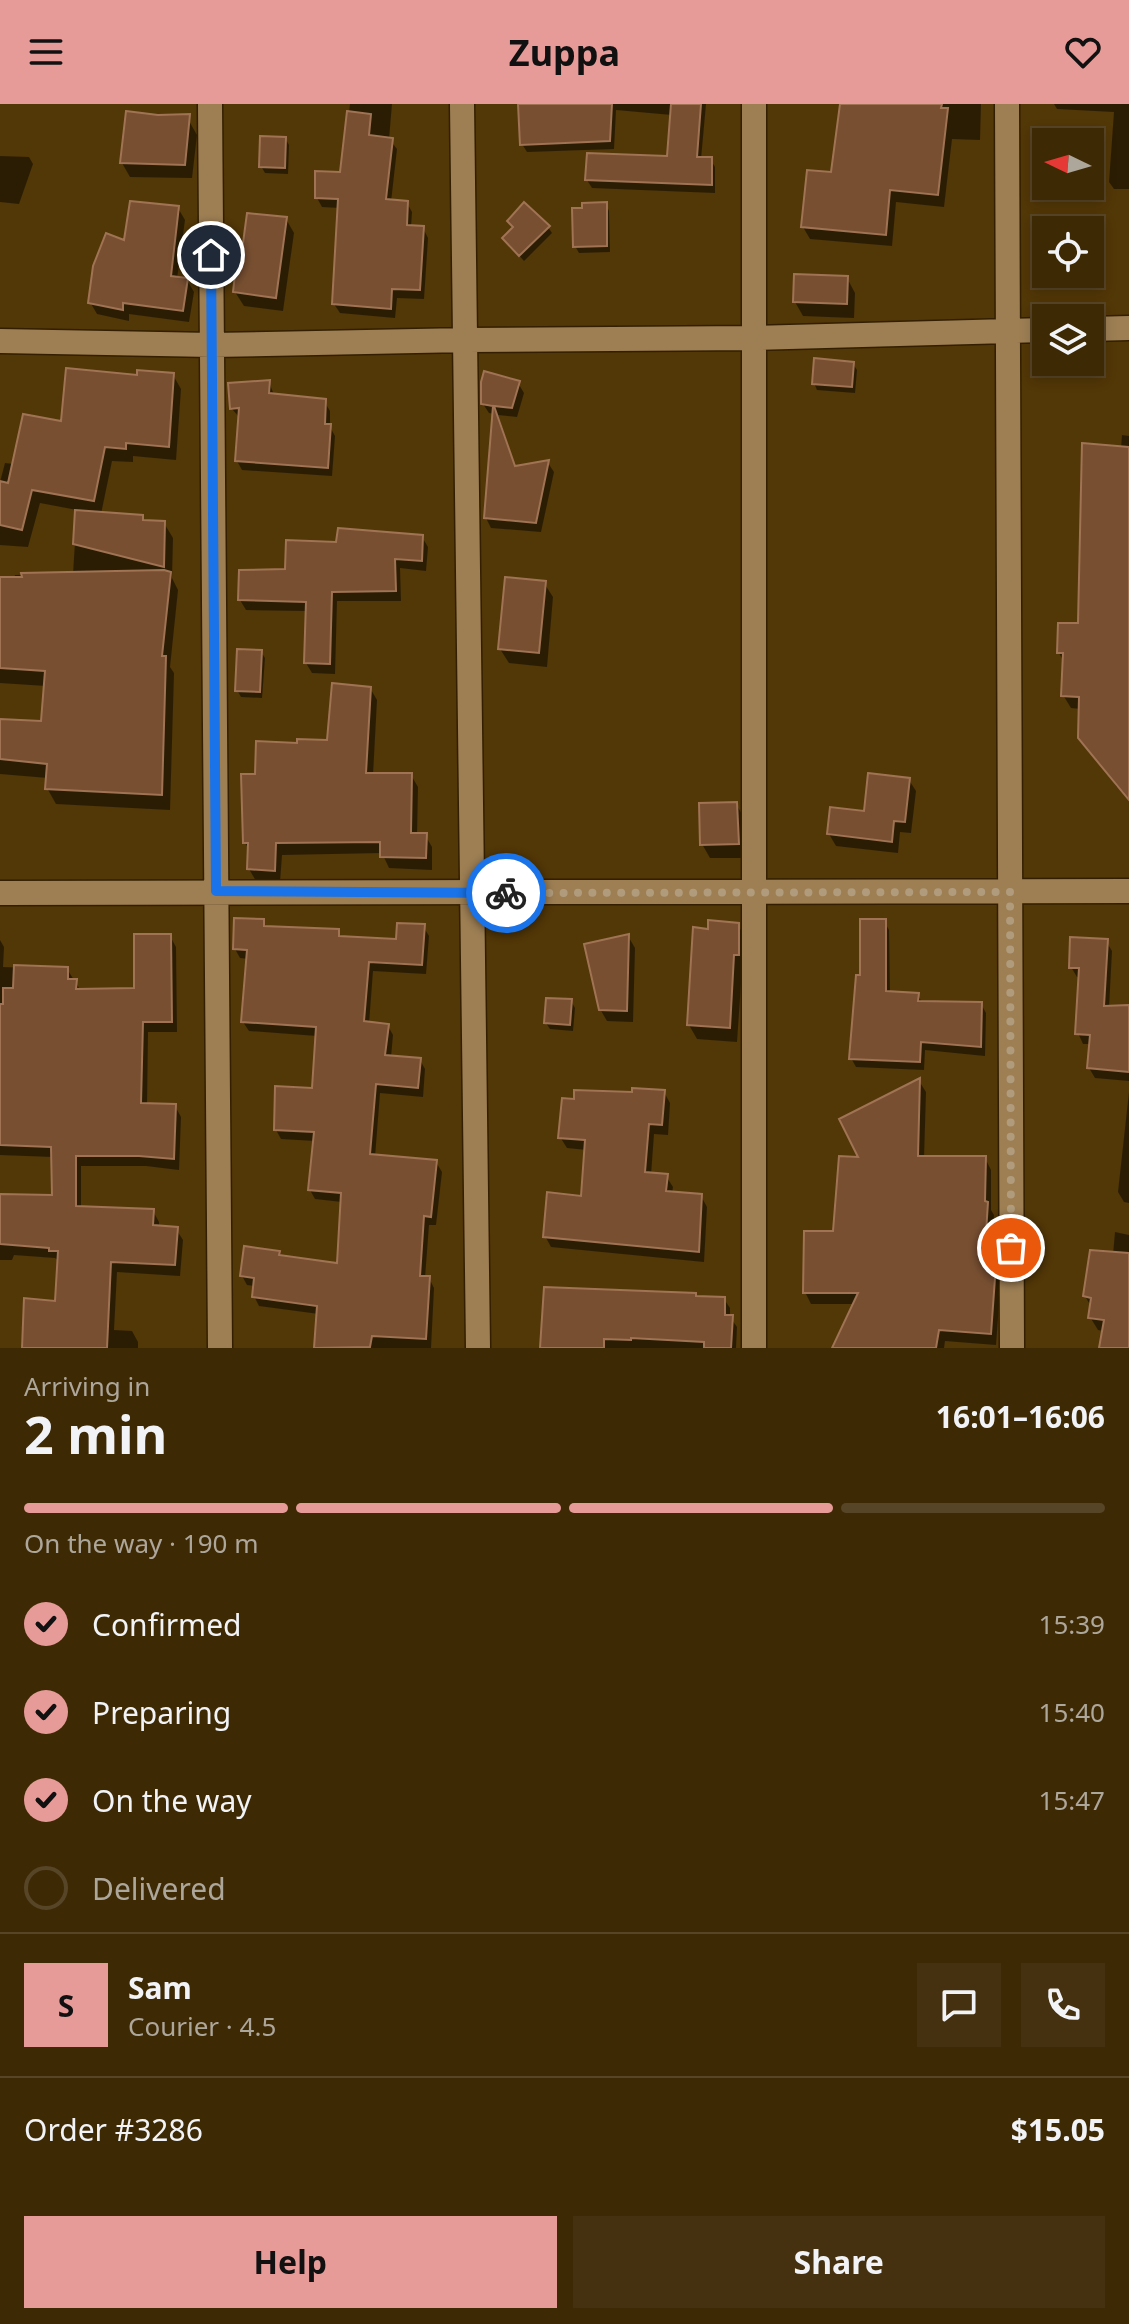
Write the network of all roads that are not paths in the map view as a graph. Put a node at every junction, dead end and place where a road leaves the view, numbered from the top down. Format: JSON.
{"nodes":[{"id":1,"x":210,"y":104,"type":"edge"},
{"id":2,"x":462,"y":104,"type":"edge"},
{"id":3,"x":754,"y":104,"type":"edge"},
{"id":4,"x":1007,"y":104,"type":"edge"},
{"id":5,"x":1129,"y":328,"type":"edge"},
{"id":6,"x":1104,"y":329,"type":"edge"},
{"id":7,"x":1032,"y":330,"type":"edge"},
{"id":8,"x":1008,"y":331,"type":"junction"},
{"id":9,"x":753,"y":338,"type":"junction"},
{"id":10,"x":466,"y":340,"type":"junction"},
{"id":11,"x":0,"y":341,"type":"edge"},
{"id":12,"x":212,"y":345,"type":"junction"},
{"id":13,"x":216,"y":891,"type":"junction"},
{"id":14,"x":1129,"y":891,"type":"edge"},
{"id":15,"x":754,"y":892,"type":"junction"},
{"id":16,"x":1010,"y":892,"type":"junction"},
{"id":17,"x":0,"y":893,"type":"edge"},
{"id":18,"x":472,"y":893,"type":"junction"},
{"id":19,"x":220,"y":1348,"type":"edge"},
{"id":20,"x":478,"y":1348,"type":"edge"},
{"id":21,"x":754,"y":1348,"type":"edge"},
{"id":22,"x":1012,"y":1348,"type":"edge"}],
"edges":[{"from":1,"to":12,"type":"street"},
{"from":2,"to":10,"type":"street"},
{"from":3,"to":9,"type":"street"},
{"from":4,"to":8,"type":"street"},
{"from":5,"to":6,"type":"street"},
{"from":7,"to":8,"type":"street"},
{"from":8,"to":9,"type":"street"},
{"from":8,"to":16,"type":"street"},
{"from":9,"to":10,"type":"street"},
{"from":9,"to":15,"type":"street"},
{"from":10,"to":12,"type":"street"},
{"from":10,"to":18,"type":"street"},
{"from":11,"to":12,"type":"street"},
{"from":12,"to":13,"type":"street"},
{"from":13,"to":17,"type":"street"},
{"from":13,"to":18,"type":"street"},
{"from":13,"to":19,"type":"street"},
{"from":14,"to":16,"type":"street"},
{"from":15,"to":16,"type":"street"},
{"from":15,"to":18,"type":"street"},
{"from":15,"to":21,"type":"street"},
{"from":16,"to":22,"type":"street"},
{"from":18,"to":20,"type":"street"}]}
